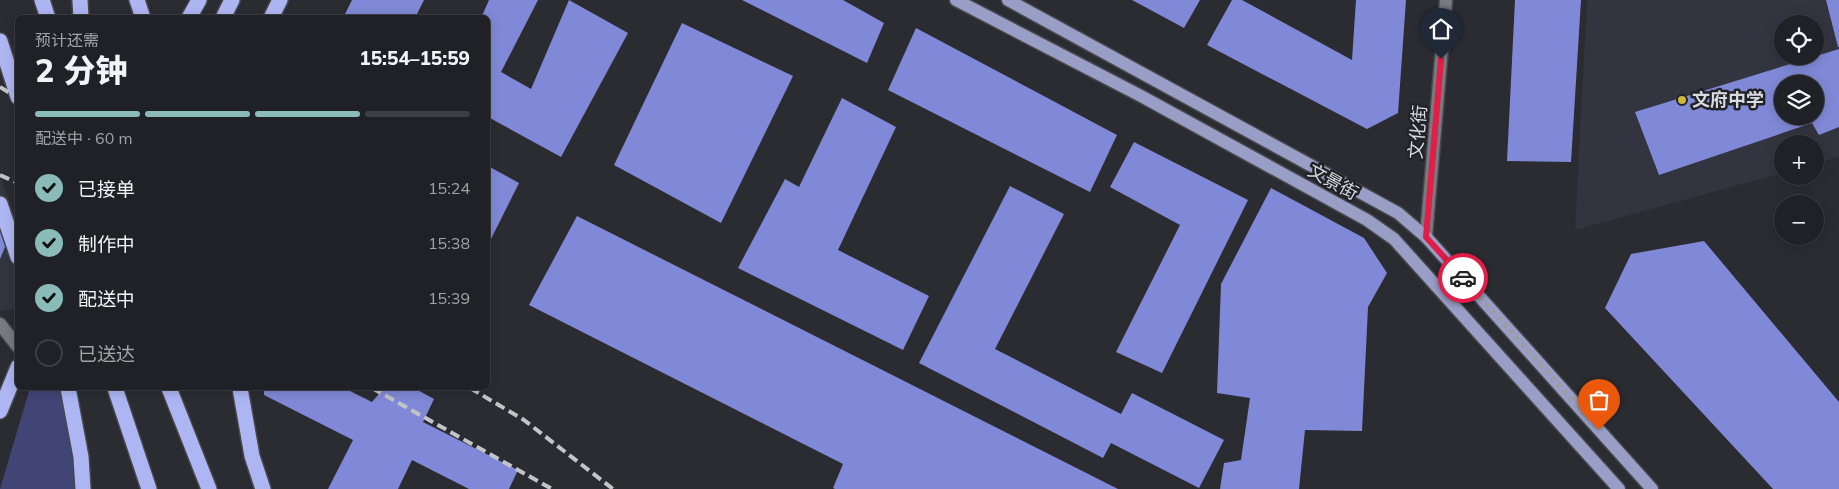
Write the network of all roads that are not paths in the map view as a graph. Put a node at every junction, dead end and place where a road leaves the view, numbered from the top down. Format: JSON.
{"nodes":[{"id":1,"x":42,"y":0,"type":"edge"},
{"id":2,"x":80,"y":0,"type":"edge"},
{"id":3,"x":137,"y":0,"type":"edge"},
{"id":4,"x":199,"y":0,"type":"edge"},
{"id":5,"x":232,"y":0,"type":"edge"},
{"id":6,"x":280,"y":0,"type":"edge"},
{"id":7,"x":956,"y":0,"type":"edge"},
{"id":8,"x":1008,"y":0,"type":"edge"},
{"id":9,"x":1446,"y":0,"type":"edge"},
{"id":10,"x":47,"y":15,"type":"edge"},
{"id":11,"x":81,"y":15,"type":"edge"},
{"id":12,"x":142,"y":15,"type":"edge"},
{"id":13,"x":192,"y":15,"type":"edge"},
{"id":14,"x":224,"y":15,"type":"edge"},
{"id":15,"x":272,"y":15,"type":"edge"},
{"id":16,"x":0,"y":41,"type":"edge"},
{"id":17,"x":15,"y":88,"type":"edge"},
{"id":18,"x":0,"y":204,"type":"edge"},
{"id":19,"x":1426,"y":237,"type":"junction"},
{"id":20,"x":15,"y":248,"type":"edge"},
{"id":21,"x":0,"y":324,"type":"edge"},
{"id":22,"x":15,"y":344,"type":"edge"},
{"id":23,"x":15,"y":375,"type":"edge"},
{"id":24,"x":68,"y":390,"type":"edge"},
{"id":25,"x":116,"y":390,"type":"edge"},
{"id":26,"x":170,"y":390,"type":"edge"},
{"id":27,"x":240,"y":390,"type":"edge"},
{"id":28,"x":0,"y":411,"type":"edge"},
{"id":29,"x":83,"y":489,"type":"edge"},
{"id":30,"x":149,"y":489,"type":"edge"},
{"id":31,"x":209,"y":489,"type":"edge"},
{"id":32,"x":264,"y":489,"type":"edge"},
{"id":33,"x":1619,"y":489,"type":"edge"},
{"id":34,"x":1652,"y":489,"type":"edge"}],
"edges":[{"from":1,"to":10,"type":"highway"},
{"from":2,"to":11,"type":"highway"},
{"from":3,"to":12,"type":"highway"},
{"from":4,"to":13,"type":"highway"},
{"from":5,"to":14,"type":"highway"},
{"from":6,"to":15,"type":"highway"},
{"from":7,"to":33,"type":"main road","name":"文景街"},
{"from":8,"to":19,"type":"main road","name":"文景街"},
{"from":9,"to":19,"type":"street","name":"文化街"},
{"from":16,"to":17,"type":"highway"},
{"from":18,"to":20,"type":"highway"},
{"from":19,"to":34,"type":"main road","name":"文景街"},
{"from":21,"to":22,"type":"street"},
{"from":23,"to":28,"type":"highway"},
{"from":24,"to":29,"type":"highway"},
{"from":25,"to":30,"type":"highway"},
{"from":26,"to":31,"type":"highway"},
{"from":27,"to":32,"type":"highway"}]}
